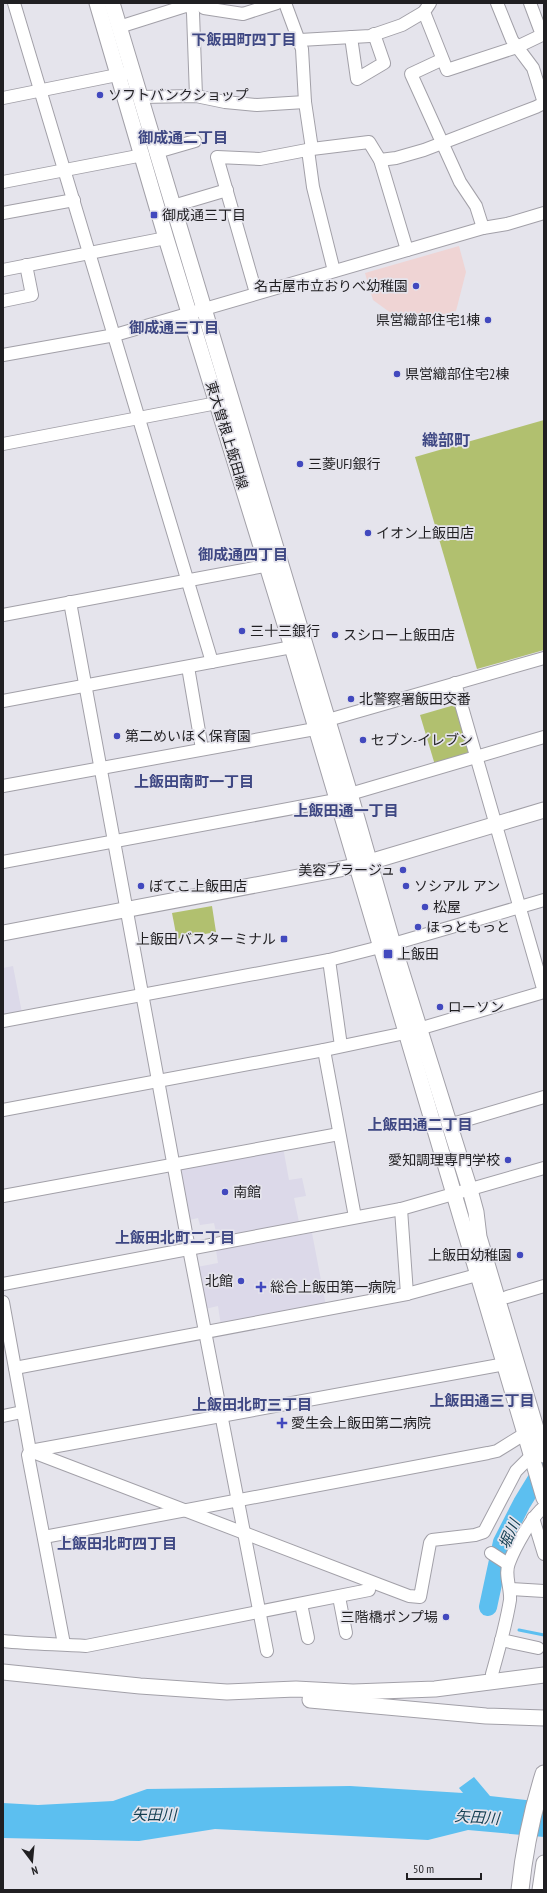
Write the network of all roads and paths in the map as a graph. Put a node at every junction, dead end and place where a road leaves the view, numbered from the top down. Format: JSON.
{"nodes":[{"id":1,"x":97,"y":3,"type":"edge"},
{"id":2,"x":112,"y":3,"type":"edge"},
{"id":3,"x":277,"y":3,"type":"edge"},
{"id":4,"x":285,"y":3,"type":"edge"},
{"id":5,"x":496,"y":3,"type":"edge"},
{"id":6,"x":530,"y":3,"type":"edge"},
{"id":7,"x":195,"y":4,"type":"edge"},
{"id":8,"x":10,"y":7,"type":"edge"},
{"id":9,"x":427,"y":8,"type":"edge"},
{"id":10,"x":119,"y":27,"type":"junction"},
{"id":11,"x":374,"y":34,"type":"junction"},
{"id":12,"x":351,"y":37,"type":"junction"},
{"id":13,"x":300,"y":40,"type":"junction"},
{"id":14,"x":517,"y":47,"type":"junction"},
{"id":15,"x":441,"y":60,"type":"junction"},
{"id":16,"x":538,"y":66,"type":"edge"},
{"id":17,"x":126,"y":73,"type":"junction"},
{"id":18,"x":40,"y":90,"type":"junction"},
{"id":19,"x":196,"y":96,"type":"junction"},
{"id":20,"x":140,"y":97,"type":"junction"},
{"id":21,"x":3,"y":98,"type":"edge"},
{"id":22,"x":305,"y":102,"type":"junction"},
{"id":23,"x":544,"y":103,"type":"edge"},
{"id":24,"x":195,"y":141,"type":"dead end"},
{"id":25,"x":442,"y":142,"type":"junction"},
{"id":26,"x":310,"y":149,"type":"junction"},
{"id":27,"x":150,"y":154,"type":"junction"},
{"id":28,"x":380,"y":160,"type":"junction"},
{"id":29,"x":64,"y":170,"type":"junction"},
{"id":30,"x":3,"y":182,"type":"edge"},
{"id":31,"x":226,"y":190,"type":"junction"},
{"id":32,"x":74,"y":200,"type":"junction"},
{"id":33,"x":173,"y":206,"type":"junction"},
{"id":34,"x":3,"y":213,"type":"edge"},
{"id":35,"x":544,"y":213,"type":"edge"},
{"id":36,"x":482,"y":228,"type":"junction"},
{"id":37,"x":166,"y":238,"type":"junction"},
{"id":38,"x":407,"y":250,"type":"junction"},
{"id":39,"x":90,"y":254,"type":"junction"},
{"id":40,"x":26,"y":265,"type":"junction"},
{"id":41,"x":3,"y":270,"type":"edge"},
{"id":42,"x":334,"y":271,"type":"junction"},
{"id":43,"x":256,"y":293,"type":"junction"},
{"id":44,"x":3,"y":301,"type":"edge"},
{"id":45,"x":204,"y":309,"type":"junction"},
{"id":46,"x":189,"y":313,"type":"junction"},
{"id":47,"x":115,"y":335,"type":"junction"},
{"id":48,"x":3,"y":355,"type":"edge"},
{"id":49,"x":217,"y":403,"type":"junction"},
{"id":50,"x":140,"y":418,"type":"junction"},
{"id":51,"x":3,"y":444,"type":"edge"},
{"id":52,"x":274,"y":564,"type":"junction"},
{"id":53,"x":188,"y":580,"type":"junction"},
{"id":54,"x":70,"y":602,"type":"junction"},
{"id":55,"x":3,"y":615,"type":"edge"},
{"id":56,"x":292,"y":647,"type":"junction"},
{"id":57,"x":544,"y":658,"type":"edge"},
{"id":58,"x":212,"y":662,"type":"junction"},
{"id":59,"x":188,"y":667,"type":"junction"},
{"id":60,"x":455,"y":683,"type":"junction"},
{"id":61,"x":85,"y":686,"type":"junction"},
{"id":62,"x":3,"y":701,"type":"edge"},
{"id":63,"x":328,"y":720,"type":"junction"},
{"id":64,"x":315,"y":728,"type":"junction"},
{"id":65,"x":544,"y":737,"type":"edge"},
{"id":66,"x":202,"y":749,"type":"junction"},
{"id":67,"x":476,"y":757,"type":"junction"},
{"id":68,"x":101,"y":768,"type":"junction"},
{"id":69,"x":3,"y":786,"type":"edge"},
{"id":70,"x":350,"y":794,"type":"junction"},
{"id":71,"x":336,"y":800,"type":"junction"},
{"id":72,"x":544,"y":810,"type":"edge"},
{"id":73,"x":495,"y":824,"type":"junction"},
{"id":74,"x":114,"y":841,"type":"junction"},
{"id":75,"x":3,"y":862,"type":"edge"},
{"id":76,"x":363,"y":864,"type":"junction"},
{"id":77,"x":544,"y":900,"type":"edge"},
{"id":78,"x":519,"y":907,"type":"junction"},
{"id":79,"x":128,"y":910,"type":"junction"},
{"id":80,"x":3,"y":933,"type":"edge"},
{"id":81,"x":386,"y":945,"type":"junction"},
{"id":82,"x":329,"y":960,"type":"junction"},
{"id":83,"x":544,"y":992,"type":"edge"},
{"id":84,"x":143,"y":995,"type":"junction"},
{"id":85,"x":3,"y":1021,"type":"edge"},
{"id":86,"x":421,"y":1028,"type":"junction"},
{"id":87,"x":405,"y":1033,"type":"junction"},
{"id":88,"x":341,"y":1046,"type":"junction"},
{"id":89,"x":324,"y":1050,"type":"junction"},
{"id":90,"x":159,"y":1080,"type":"junction"},
{"id":91,"x":544,"y":1097,"type":"edge"},
{"id":92,"x":3,"y":1110,"type":"edge"},
{"id":93,"x":449,"y":1125,"type":"junction"},
{"id":94,"x":339,"y":1134,"type":"junction"},
{"id":95,"x":173,"y":1164,"type":"junction"},
{"id":96,"x":544,"y":1168,"type":"edge"},
{"id":97,"x":470,"y":1190,"type":"junction"},
{"id":98,"x":455,"y":1194,"type":"junction"},
{"id":99,"x":3,"y":1196,"type":"edge"},
{"id":100,"x":401,"y":1208,"type":"junction"},
{"id":101,"x":476,"y":1212,"type":"junction"},
{"id":102,"x":355,"y":1217,"type":"junction"},
{"id":103,"x":189,"y":1249,"type":"junction"},
{"id":104,"x":477,"y":1275,"type":"junction"},
{"id":105,"x":3,"y":1284,"type":"edge"},
{"id":106,"x":544,"y":1286,"type":"edge"},
{"id":107,"x":407,"y":1294,"type":"junction"},
{"id":108,"x":507,"y":1297,"type":"junction"},
{"id":109,"x":3,"y":1302,"type":"edge"},
{"id":110,"x":206,"y":1332,"type":"junction"},
{"id":111,"x":505,"y":1364,"type":"junction"},
{"id":112,"x":15,"y":1368,"type":"junction"},
{"id":113,"x":22,"y":1412,"type":"junction"},
{"id":114,"x":3,"y":1416,"type":"edge"},
{"id":115,"x":222,"y":1416,"type":"junction"},
{"id":116,"x":544,"y":1422,"type":"edge"},
{"id":117,"x":526,"y":1433,"type":"junction"},
{"id":118,"x":30,"y":1451,"type":"junction"},
{"id":119,"x":536,"y":1457,"type":"edge"},
{"id":120,"x":543,"y":1494,"type":"edge"},
{"id":121,"x":237,"y":1500,"type":"junction"},
{"id":122,"x":544,"y":1507,"type":"edge"},
{"id":123,"x":181,"y":1510,"type":"junction"},
{"id":124,"x":533,"y":1518,"type":"junction"},
{"id":125,"x":244,"y":1534,"type":"junction"},
{"id":126,"x":44,"y":1537,"type":"junction"},
{"id":127,"x":491,"y":1554,"type":"dead end"},
{"id":128,"x":544,"y":1554,"type":"edge"},
{"id":129,"x":506,"y":1563,"type":"junction"},
{"id":130,"x":511,"y":1589,"type":"junction"},
{"id":131,"x":369,"y":1590,"type":"dead end"},
{"id":132,"x":544,"y":1591,"type":"edge"},
{"id":133,"x":339,"y":1597,"type":"junction"},
{"id":134,"x":301,"y":1604,"type":"junction"},
{"id":135,"x":259,"y":1612,"type":"junction"},
{"id":136,"x":346,"y":1633,"type":"dead end"},
{"id":137,"x":308,"y":1638,"type":"dead end"},
{"id":138,"x":501,"y":1640,"type":"junction"},
{"id":139,"x":3,"y":1642,"type":"edge"},
{"id":140,"x":64,"y":1644,"type":"junction"},
{"id":141,"x":538,"y":1648,"type":"dead end"},
{"id":142,"x":266,"y":1651,"type":"dead end"},
{"id":143,"x":3,"y":1672,"type":"edge"},
{"id":144,"x":492,"y":1674,"type":"dead end"},
{"id":145,"x":544,"y":1675,"type":"edge"},
{"id":146,"x":227,"y":1692,"type":"junction"},
{"id":147,"x":544,"y":1718,"type":"edge"},
{"id":148,"x":544,"y":1774,"type":"edge"},
{"id":149,"x":544,"y":1863,"type":"edge"},
{"id":150,"x":520,"y":1890,"type":"edge"},
{"id":151,"x":540,"y":1890,"type":"edge"}],
"edges":[{"from":1,"to":17,"type":"street","name":"東大曽根上飯田線"},
{"from":2,"to":10,"type":"street","name":"東大曽根上飯田線"},
{"from":3,"to":7,"type":"street"},
{"from":4,"to":13,"type":"street"},
{"from":5,"to":14,"type":"street"},
{"from":6,"to":14,"type":"street"},
{"from":7,"to":10,"type":"street"},
{"from":7,"to":19,"type":"street"},
{"from":8,"to":18,"type":"street"},
{"from":9,"to":11,"type":"street"},
{"from":9,"to":15,"type":"street"},
{"from":10,"to":17,"type":"street","name":"東大曽根上飯田線"},
{"from":11,"to":12,"type":"street"},
{"from":11,"to":12,"type":"street"},
{"from":12,"to":13,"type":"street"},
{"from":13,"to":22,"type":"street"},
{"from":14,"to":15,"type":"street"},
{"from":14,"to":16,"type":"street"},
{"from":15,"to":25,"type":"street"},
{"from":16,"to":23,"type":"street"},
{"from":17,"to":18,"type":"street"},
{"from":17,"to":20,"type":"street","name":"東大曽根上飯田線"},
{"from":17,"to":27,"type":"street","name":"東大曽根上飯田線"},
{"from":18,"to":21,"type":"street"},
{"from":18,"to":29,"type":"street"},
{"from":19,"to":20,"type":"street"},
{"from":19,"to":22,"type":"street"},
{"from":20,"to":27,"type":"street","name":"東大曽根上飯田線"},
{"from":22,"to":26,"type":"street"},
{"from":23,"to":25,"type":"street"},
{"from":24,"to":27,"type":"street"},
{"from":25,"to":28,"type":"street"},
{"from":25,"to":36,"type":"street"},
{"from":26,"to":28,"type":"street"},
{"from":26,"to":31,"type":"street"},
{"from":26,"to":42,"type":"street"},
{"from":27,"to":29,"type":"street"},
{"from":27,"to":33,"type":"street","name":"東大曽根上飯田線"},
{"from":27,"to":37,"type":"street","name":"東大曽根上飯田線"},
{"from":28,"to":38,"type":"street"},
{"from":29,"to":30,"type":"street"},
{"from":29,"to":32,"type":"street"},
{"from":31,"to":33,"type":"street"},
{"from":31,"to":43,"type":"street"},
{"from":32,"to":34,"type":"street"},
{"from":32,"to":39,"type":"street"},
{"from":33,"to":45,"type":"street","name":"東大曽根上飯田線"},
{"from":35,"to":36,"type":"street"},
{"from":36,"to":38,"type":"street"},
{"from":37,"to":39,"type":"street"},
{"from":37,"to":46,"type":"street","name":"東大曽根上飯田線"},
{"from":38,"to":42,"type":"street"},
{"from":39,"to":40,"type":"street"},
{"from":39,"to":47,"type":"street"},
{"from":40,"to":41,"type":"street"},
{"from":40,"to":44,"type":"street"},
{"from":42,"to":43,"type":"street"},
{"from":43,"to":45,"type":"street"},
{"from":45,"to":46,"type":"street"},
{"from":45,"to":52,"type":"street","name":"東大曽根上飯田線"},
{"from":46,"to":47,"type":"street"},
{"from":46,"to":49,"type":"street","name":"東大曽根上飯田線"},
{"from":47,"to":48,"type":"street"},
{"from":47,"to":50,"type":"street"},
{"from":49,"to":50,"type":"street"},
{"from":49,"to":52,"type":"street","name":"東大曽根上飯田線"},
{"from":50,"to":51,"type":"street"},
{"from":50,"to":53,"type":"street"},
{"from":52,"to":53,"type":"street"},
{"from":52,"to":56,"type":"street","name":"東大曽根上飯田線"},
{"from":52,"to":63,"type":"street","name":"東大曽根上飯田線"},
{"from":53,"to":54,"type":"street"},
{"from":53,"to":58,"type":"street"},
{"from":54,"to":55,"type":"street"},
{"from":54,"to":61,"type":"street"},
{"from":56,"to":58,"type":"street"},
{"from":56,"to":64,"type":"street","name":"東大曽根上飯田線"},
{"from":57,"to":60,"type":"street"},
{"from":58,"to":59,"type":"street"},
{"from":59,"to":61,"type":"street"},
{"from":59,"to":66,"type":"street"},
{"from":60,"to":63,"type":"street"},
{"from":60,"to":67,"type":"street"},
{"from":61,"to":62,"type":"street"},
{"from":61,"to":68,"type":"street"},
{"from":63,"to":70,"type":"street","name":"東大曽根上飯田線"},
{"from":64,"to":66,"type":"street"},
{"from":64,"to":71,"type":"street","name":"東大曽根上飯田線"},
{"from":65,"to":67,"type":"street"},
{"from":66,"to":68,"type":"street"},
{"from":67,"to":70,"type":"street"},
{"from":67,"to":73,"type":"street"},
{"from":68,"to":69,"type":"street"},
{"from":68,"to":74,"type":"street"},
{"from":70,"to":76,"type":"street","name":"東大曽根上飯田線"},
{"from":71,"to":74,"type":"street"},
{"from":71,"to":76,"type":"street","name":"東大曽根上飯田線"},
{"from":72,"to":73,"type":"street"},
{"from":73,"to":76,"type":"street"},
{"from":73,"to":78,"type":"street"},
{"from":74,"to":75,"type":"street"},
{"from":74,"to":79,"type":"street"},
{"from":76,"to":79,"type":"street"},
{"from":76,"to":81,"type":"street"},
{"from":77,"to":78,"type":"street"},
{"from":78,"to":81,"type":"street"},
{"from":78,"to":83,"type":"street"},
{"from":79,"to":80,"type":"street"},
{"from":79,"to":84,"type":"street"},
{"from":81,"to":82,"type":"street"},
{"from":81,"to":86,"type":"street"},
{"from":81,"to":87,"type":"street"},
{"from":82,"to":84,"type":"street"},
{"from":82,"to":88,"type":"street"},
{"from":83,"to":86,"type":"street"},
{"from":84,"to":85,"type":"street"},
{"from":84,"to":90,"type":"street"},
{"from":86,"to":87,"type":"street"},
{"from":86,"to":93,"type":"street"},
{"from":87,"to":88,"type":"street"},
{"from":87,"to":98,"type":"street"},
{"from":88,"to":89,"type":"street"},
{"from":89,"to":90,"type":"street"},
{"from":89,"to":94,"type":"street"},
{"from":90,"to":92,"type":"street"},
{"from":90,"to":95,"type":"street"},
{"from":91,"to":93,"type":"street"},
{"from":93,"to":97,"type":"street"},
{"from":94,"to":95,"type":"street"},
{"from":94,"to":102,"type":"street"},
{"from":95,"to":99,"type":"street"},
{"from":95,"to":103,"type":"street"},
{"from":96,"to":97,"type":"street"},
{"from":97,"to":98,"type":"street"},
{"from":97,"to":101,"type":"street"},
{"from":98,"to":100,"type":"street"},
{"from":98,"to":104,"type":"street"},
{"from":100,"to":102,"type":"street"},
{"from":100,"to":107,"type":"street"},
{"from":101,"to":108,"type":"street"},
{"from":101,"to":119,"type":"street"},
{"from":102,"to":103,"type":"street"},
{"from":103,"to":105,"type":"street"},
{"from":103,"to":110,"type":"street"},
{"from":104,"to":107,"type":"street"},
{"from":104,"to":111,"type":"street"},
{"from":106,"to":108,"type":"street"},
{"from":107,"to":110,"type":"street"},
{"from":108,"to":116,"type":"street"},
{"from":109,"to":112,"type":"street"},
{"from":110,"to":112,"type":"street"},
{"from":110,"to":115,"type":"street"},
{"from":111,"to":115,"type":"street"},
{"from":111,"to":117,"type":"street"},
{"from":112,"to":113,"type":"street"},
{"from":113,"to":114,"type":"street"},
{"from":113,"to":118,"type":"street"},
{"from":115,"to":118,"type":"street"},
{"from":115,"to":121,"type":"street"},
{"from":117,"to":119,"type":"street"},
{"from":117,"to":121,"type":"street"},
{"from":118,"to":123,"type":"street"},
{"from":118,"to":126,"type":"street"},
{"from":119,"to":120,"type":"street"},
{"from":119,"to":125,"type":"street"},
{"from":121,"to":123,"type":"street"},
{"from":121,"to":125,"type":"street"},
{"from":122,"to":124,"type":"street"},
{"from":123,"to":125,"type":"street"},
{"from":123,"to":126,"type":"street"},
{"from":124,"to":128,"type":"street"},
{"from":124,"to":129,"type":"street"},
{"from":125,"to":135,"type":"street"},
{"from":126,"to":140,"type":"street"},
{"from":127,"to":129,"type":"street"},
{"from":129,"to":130,"type":"street"},
{"from":130,"to":132,"type":"street"},
{"from":130,"to":138,"type":"street"},
{"from":131,"to":133,"type":"street"},
{"from":133,"to":134,"type":"street"},
{"from":133,"to":136,"type":"street"},
{"from":134,"to":135,"type":"street"},
{"from":134,"to":137,"type":"street"},
{"from":135,"to":140,"type":"street"},
{"from":135,"to":142,"type":"street"},
{"from":138,"to":141,"type":"street"},
{"from":138,"to":144,"type":"street"},
{"from":139,"to":140,"type":"street"},
{"from":143,"to":146,"type":"street"},
{"from":145,"to":146,"type":"street"},
{"from":146,"to":147,"type":"street"},
{"from":148,"to":150,"type":"main road"},
{"from":149,"to":151,"type":"street"}]}
